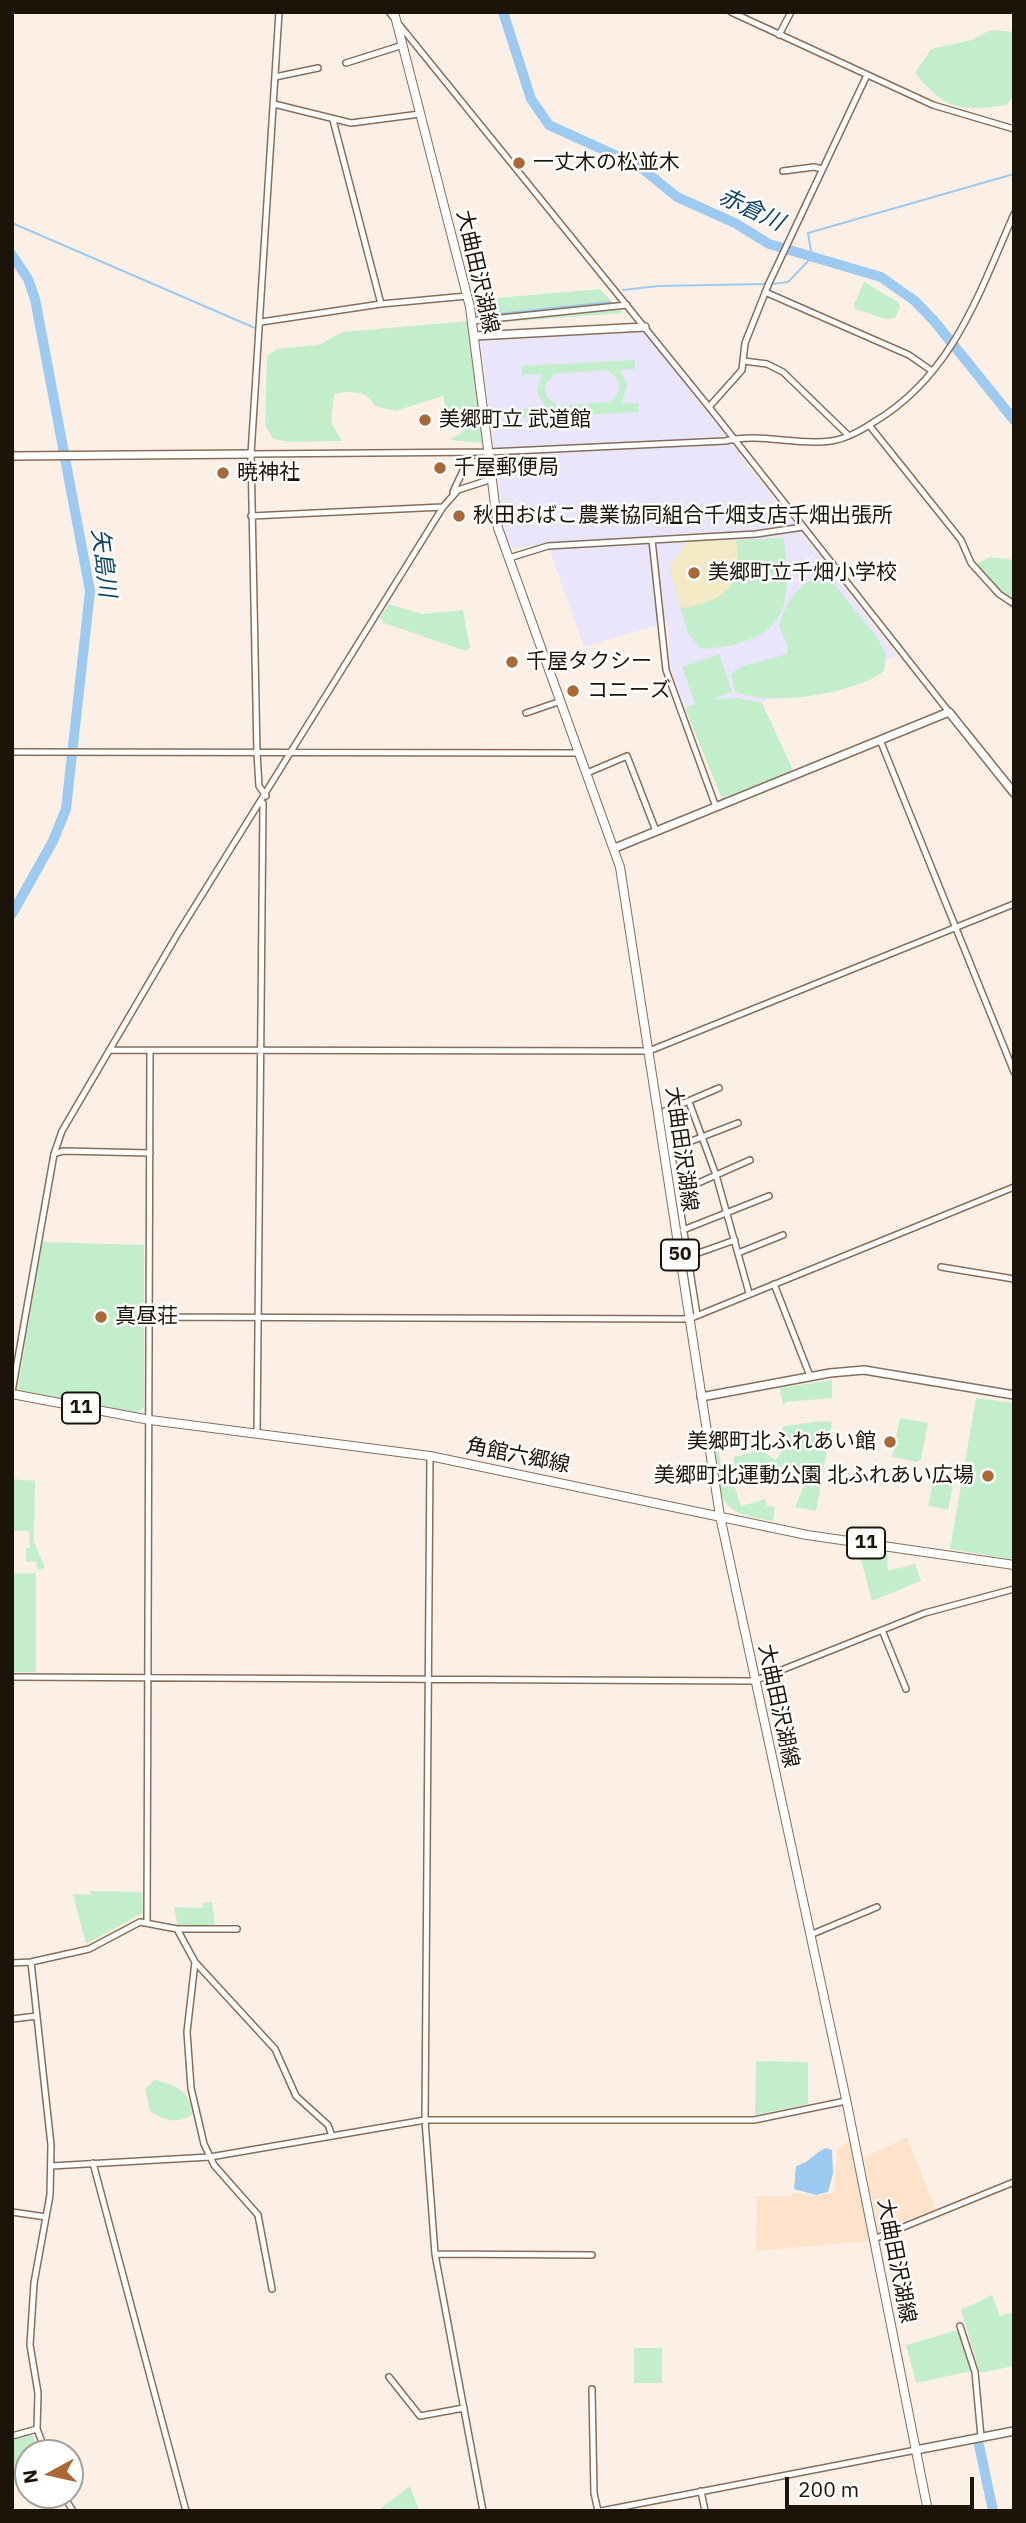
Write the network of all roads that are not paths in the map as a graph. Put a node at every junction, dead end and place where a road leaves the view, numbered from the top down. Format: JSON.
{"nodes":[{"id":1,"x":279,"y":12,"type":"edge"},
{"id":2,"x":731,"y":12,"type":"edge"},
{"id":3,"x":791,"y":12,"type":"edge"},
{"id":4,"x":393,"y":14,"type":"edge"},
{"id":5,"x":779,"y":36,"type":"junction"},
{"id":6,"x":402,"y":45,"type":"junction"},
{"id":7,"x":346,"y":64,"type":"dead end"},
{"id":8,"x":318,"y":68,"type":"dead end"},
{"id":9,"x":867,"y":75,"type":"junction"},
{"id":10,"x":275,"y":77,"type":"junction"},
{"id":11,"x":274,"y":104,"type":"junction"},
{"id":12,"x":420,"y":114,"type":"junction"},
{"id":13,"x":333,"y":120,"type":"junction"},
{"id":14,"x":1014,"y":129,"type":"edge"},
{"id":15,"x":822,"y":169,"type":"junction"},
{"id":16,"x":783,"y":171,"type":"dead end"},
{"id":17,"x":1014,"y":214,"type":"edge"},
{"id":18,"x":765,"y":292,"type":"junction"},
{"id":19,"x":467,"y":296,"type":"junction"},
{"id":20,"x":381,"y":304,"type":"junction"},
{"id":21,"x":627,"y":305,"type":"junction"},
{"id":22,"x":261,"y":321,"type":"junction"},
{"id":23,"x":472,"y":321,"type":"junction"},
{"id":24,"x":645,"y":327,"type":"junction"},
{"id":25,"x":474,"y":337,"type":"junction"},
{"id":26,"x":744,"y":360,"type":"junction"},
{"id":27,"x":932,"y":371,"type":"junction"},
{"id":28,"x":709,"y":407,"type":"junction"},
{"id":29,"x":869,"y":425,"type":"junction"},
{"id":30,"x":849,"y":435,"type":"junction"},
{"id":31,"x":733,"y":439,"type":"junction"},
{"id":32,"x":251,"y":454,"type":"junction"},
{"id":33,"x":489,"y":455,"type":"junction"},
{"id":34,"x":12,"y":456,"type":"edge"},
{"id":35,"x":492,"y":479,"type":"junction"},
{"id":36,"x":450,"y":498,"type":"junction"},
{"id":37,"x":443,"y":507,"type":"junction"},
{"id":38,"x":251,"y":516,"type":"junction"},
{"id":39,"x":803,"y":527,"type":"junction"},
{"id":40,"x":652,"y":540,"type":"junction"},
{"id":41,"x":509,"y":558,"type":"junction"},
{"id":42,"x":1014,"y":604,"type":"edge"},
{"id":43,"x":561,"y":701,"type":"junction"},
{"id":44,"x":949,"y":712,"type":"junction"},
{"id":45,"x":526,"y":713,"type":"dead end"},
{"id":46,"x":880,"y":740,"type":"junction"},
{"id":47,"x":12,"y":752,"type":"edge"},
{"id":48,"x":257,"y":753,"type":"junction"},
{"id":49,"x":292,"y":753,"type":"junction"},
{"id":50,"x":579,"y":753,"type":"junction"},
{"id":51,"x":587,"y":773,"type":"junction"},
{"id":52,"x":1014,"y":793,"type":"edge"},
{"id":53,"x":264,"y":798,"type":"junction"},
{"id":54,"x":716,"y":807,"type":"junction"},
{"id":55,"x":656,"y":831,"type":"junction"},
{"id":56,"x":615,"y":848,"type":"junction"},
{"id":57,"x":1014,"y":904,"type":"edge"},
{"id":58,"x":956,"y":928,"type":"junction"},
{"id":59,"x":110,"y":1050,"type":"junction"},
{"id":60,"x":260,"y":1050,"type":"junction"},
{"id":61,"x":150,"y":1051,"type":"junction"},
{"id":62,"x":649,"y":1051,"type":"junction"},
{"id":63,"x":1014,"y":1072,"type":"edge"},
{"id":64,"x":719,"y":1088,"type":"dead end"},
{"id":65,"x":689,"y":1102,"type":"junction"},
{"id":66,"x":662,"y":1113,"type":"junction"},
{"id":67,"x":738,"y":1123,"type":"dead end"},
{"id":68,"x":702,"y":1137,"type":"junction"},
{"id":69,"x":671,"y":1149,"type":"junction"},
{"id":70,"x":150,"y":1153,"type":"junction"},
{"id":71,"x":54,"y":1154,"type":"junction"},
{"id":72,"x":750,"y":1160,"type":"dead end"},
{"id":73,"x":716,"y":1175,"type":"junction"},
{"id":74,"x":1014,"y":1187,"type":"edge"},
{"id":75,"x":677,"y":1192,"type":"junction"},
{"id":76,"x":769,"y":1196,"type":"dead end"},
{"id":77,"x":727,"y":1212,"type":"junction"},
{"id":78,"x":683,"y":1230,"type":"junction"},
{"id":79,"x":783,"y":1235,"type":"dead end"},
{"id":80,"x":735,"y":1240,"type":"junction"},
{"id":81,"x":738,"y":1253,"type":"junction"},
{"id":82,"x":687,"y":1257,"type":"junction"},
{"id":83,"x":942,"y":1267,"type":"dead end"},
{"id":84,"x":1014,"y":1279,"type":"edge"},
{"id":85,"x":774,"y":1284,"type":"junction"},
{"id":86,"x":749,"y":1293,"type":"junction"},
{"id":87,"x":150,"y":1317,"type":"junction"},
{"id":88,"x":693,"y":1317,"type":"junction"},
{"id":89,"x":258,"y":1318,"type":"junction"},
{"id":90,"x":810,"y":1376,"type":"junction"},
{"id":91,"x":12,"y":1393,"type":"edge"},
{"id":92,"x":1014,"y":1395,"type":"edge"},
{"id":93,"x":701,"y":1397,"type":"junction"},
{"id":94,"x":150,"y":1420,"type":"junction"},
{"id":95,"x":257,"y":1434,"type":"junction"},
{"id":96,"x":430,"y":1456,"type":"junction"},
{"id":97,"x":720,"y":1516,"type":"junction"},
{"id":98,"x":1014,"y":1565,"type":"edge"},
{"id":99,"x":1014,"y":1590,"type":"edge"},
{"id":100,"x":882,"y":1630,"type":"junction"},
{"id":101,"x":12,"y":1677,"type":"edge"},
{"id":102,"x":149,"y":1677,"type":"junction"},
{"id":103,"x":429,"y":1678,"type":"junction"},
{"id":104,"x":754,"y":1681,"type":"junction"},
{"id":105,"x":906,"y":1689,"type":"dead end"},
{"id":106,"x":877,"y":1907,"type":"dead end"},
{"id":107,"x":147,"y":1922,"type":"junction"},
{"id":108,"x":177,"y":1929,"type":"junction"},
{"id":109,"x":237,"y":1929,"type":"dead end"},
{"id":110,"x":810,"y":1935,"type":"junction"},
{"id":111,"x":31,"y":1962,"type":"junction"},
{"id":112,"x":195,"y":1962,"type":"junction"},
{"id":113,"x":12,"y":1963,"type":"edge"},
{"id":114,"x":37,"y":2016,"type":"junction"},
{"id":115,"x":12,"y":2019,"type":"edge"},
{"id":116,"x":846,"y":2101,"type":"junction"},
{"id":117,"x":425,"y":2120,"type":"junction"},
{"id":118,"x":332,"y":2136,"type":"junction"},
{"id":119,"x":210,"y":2157,"type":"junction"},
{"id":120,"x":93,"y":2162,"type":"junction"},
{"id":121,"x":51,"y":2166,"type":"junction"},
{"id":122,"x":1014,"y":2182,"type":"edge"},
{"id":123,"x":12,"y":2212,"type":"edge"},
{"id":124,"x":46,"y":2217,"type":"junction"},
{"id":125,"x":874,"y":2239,"type":"junction"},
{"id":126,"x":435,"y":2254,"type":"junction"},
{"id":127,"x":592,"y":2255,"type":"dead end"},
{"id":128,"x":272,"y":2289,"type":"dead end"},
{"id":129,"x":960,"y":2326,"type":"dead end"},
{"id":130,"x":389,"y":2377,"type":"dead end"},
{"id":131,"x":592,"y":2389,"type":"dead end"},
{"id":132,"x":464,"y":2408,"type":"junction"},
{"id":133,"x":37,"y":2429,"type":"junction"},
{"id":134,"x":1014,"y":2431,"type":"edge"},
{"id":135,"x":12,"y":2436,"type":"edge"},
{"id":136,"x":981,"y":2438,"type":"junction"},
{"id":137,"x":41,"y":2439,"type":"edge"},
{"id":138,"x":916,"y":2450,"type":"junction"},
{"id":139,"x":701,"y":2491,"type":"junction"},
{"id":140,"x":186,"y":2511,"type":"edge"},
{"id":141,"x":483,"y":2511,"type":"edge"},
{"id":142,"x":599,"y":2511,"type":"edge"},
{"id":143,"x":705,"y":2511,"type":"edge"},
{"id":144,"x":928,"y":2511,"type":"edge"}],
"edges":[{"from":1,"to":10,"type":"street"},
{"from":2,"to":5,"type":"street"},
{"from":3,"to":5,"type":"street"},
{"from":4,"to":6,"type":"main road","name":"大曲田沢湖線","number":"50"},
{"from":4,"to":21,"type":"street"},
{"from":5,"to":9,"type":"street"},
{"from":6,"to":7,"type":"street"},
{"from":6,"to":12,"type":"main road","name":"大曲田沢湖線","number":"50"},
{"from":8,"to":10,"type":"street"},
{"from":9,"to":14,"type":"street"},
{"from":9,"to":15,"type":"street"},
{"from":10,"to":11,"type":"street"},
{"from":11,"to":13,"type":"street"},
{"from":11,"to":22,"type":"street"},
{"from":12,"to":13,"type":"street"},
{"from":12,"to":19,"type":"main road","name":"大曲田沢湖線","number":"50"},
{"from":13,"to":20,"type":"street"},
{"from":15,"to":16,"type":"street"},
{"from":15,"to":18,"type":"street"},
{"from":17,"to":27,"type":"street"},
{"from":18,"to":26,"type":"street"},
{"from":18,"to":27,"type":"street"},
{"from":19,"to":20,"type":"street"},
{"from":19,"to":23,"type":"main road","name":"大曲田沢湖線","number":"50"},
{"from":20,"to":22,"type":"street"},
{"from":21,"to":23,"type":"street"},
{"from":21,"to":24,"type":"street"},
{"from":22,"to":32,"type":"street"},
{"from":23,"to":25,"type":"main road","name":"大曲田沢湖線","number":"50"},
{"from":24,"to":25,"type":"street"},
{"from":24,"to":28,"type":"street"},
{"from":25,"to":33,"type":"main road","name":"大曲田沢湖線","number":"50"},
{"from":26,"to":28,"type":"street"},
{"from":26,"to":30,"type":"street"},
{"from":27,"to":29,"type":"street"},
{"from":28,"to":31,"type":"street"},
{"from":29,"to":30,"type":"street"},
{"from":29,"to":42,"type":"street"},
{"from":30,"to":31,"type":"street"},
{"from":31,"to":33,"type":"street"},
{"from":31,"to":39,"type":"street"},
{"from":32,"to":33,"type":"street"},
{"from":32,"to":34,"type":"street"},
{"from":32,"to":38,"type":"street"},
{"from":33,"to":35,"type":"main road","name":"大曲田沢湖線","number":"50"},
{"from":33,"to":36,"type":"street"},
{"from":35,"to":36,"type":"street"},
{"from":35,"to":41,"type":"main road","name":"大曲田沢湖線","number":"50"},
{"from":36,"to":37,"type":"street"},
{"from":37,"to":38,"type":"street"},
{"from":37,"to":49,"type":"street"},
{"from":38,"to":48,"type":"street"},
{"from":39,"to":40,"type":"street"},
{"from":39,"to":44,"type":"street"},
{"from":40,"to":41,"type":"street"},
{"from":40,"to":54,"type":"street"},
{"from":41,"to":43,"type":"main road","name":"大曲田沢湖線","number":"50"},
{"from":43,"to":45,"type":"street"},
{"from":43,"to":50,"type":"main road","name":"大曲田沢湖線","number":"50"},
{"from":44,"to":46,"type":"street"},
{"from":44,"to":52,"type":"street"},
{"from":46,"to":54,"type":"street"},
{"from":46,"to":58,"type":"street"},
{"from":47,"to":48,"type":"street"},
{"from":48,"to":49,"type":"street"},
{"from":48,"to":53,"type":"street"},
{"from":49,"to":50,"type":"street"},
{"from":49,"to":53,"type":"street"},
{"from":50,"to":51,"type":"main road","name":"大曲田沢湖線","number":"50"},
{"from":51,"to":55,"type":"street"},
{"from":51,"to":56,"type":"main road","name":"大曲田沢湖線","number":"50"},
{"from":53,"to":59,"type":"street"},
{"from":53,"to":60,"type":"street"},
{"from":54,"to":55,"type":"street"},
{"from":55,"to":56,"type":"street"},
{"from":56,"to":62,"type":"main road","name":"大曲田沢湖線","number":"50"},
{"from":57,"to":58,"type":"street"},
{"from":58,"to":62,"type":"street"},
{"from":58,"to":63,"type":"street"},
{"from":59,"to":61,"type":"street"},
{"from":59,"to":71,"type":"street"},
{"from":60,"to":61,"type":"street"},
{"from":60,"to":62,"type":"street"},
{"from":60,"to":89,"type":"street"},
{"from":61,"to":70,"type":"street"},
{"from":62,"to":66,"type":"main road","name":"大曲田沢湖線","number":"50"},
{"from":64,"to":65,"type":"street"},
{"from":65,"to":66,"type":"street"},
{"from":65,"to":68,"type":"street"},
{"from":66,"to":69,"type":"street"},
{"from":66,"to":88,"type":"main road","name":"大曲田沢湖線","number":"50"},
{"from":67,"to":68,"type":"street"},
{"from":68,"to":69,"type":"street"},
{"from":68,"to":73,"type":"street"},
{"from":69,"to":75,"type":"street"},
{"from":70,"to":71,"type":"street"},
{"from":70,"to":87,"type":"street"},
{"from":71,"to":91,"type":"street"},
{"from":72,"to":73,"type":"street"},
{"from":73,"to":75,"type":"street"},
{"from":73,"to":77,"type":"street"},
{"from":74,"to":85,"type":"street"},
{"from":75,"to":78,"type":"street"},
{"from":76,"to":77,"type":"street"},
{"from":77,"to":78,"type":"street"},
{"from":77,"to":80,"type":"street"},
{"from":78,"to":82,"type":"street"},
{"from":79,"to":81,"type":"street"},
{"from":80,"to":81,"type":"street"},
{"from":80,"to":82,"type":"street"},
{"from":81,"to":86,"type":"street"},
{"from":82,"to":88,"type":"street"},
{"from":83,"to":84,"type":"street"},
{"from":85,"to":86,"type":"street"},
{"from":85,"to":90,"type":"street"},
{"from":86,"to":88,"type":"street"},
{"from":87,"to":89,"type":"street"},
{"from":87,"to":94,"type":"street"},
{"from":88,"to":89,"type":"street"},
{"from":88,"to":93,"type":"main road","name":"大曲田沢湖線","number":"50"},
{"from":89,"to":95,"type":"street"},
{"from":90,"to":92,"type":"street"},
{"from":90,"to":93,"type":"street"},
{"from":91,"to":94,"type":"main road","name":"角館六郷線","number":"11"},
{"from":93,"to":97,"type":"main road","name":"大曲田沢湖線","number":"50"},
{"from":94,"to":95,"type":"main road","name":"角館六郷線","number":"11"},
{"from":94,"to":102,"type":"street"},
{"from":95,"to":96,"type":"main road","name":"角館六郷線","number":"11"},
{"from":96,"to":97,"type":"main road","name":"角館六郷線","number":"11"},
{"from":96,"to":103,"type":"street"},
{"from":97,"to":98,"type":"main road","name":"角館六郷線","number":"11"},
{"from":97,"to":104,"type":"main road","name":"大曲田沢湖線","number":"50"},
{"from":99,"to":100,"type":"street"},
{"from":100,"to":104,"type":"street"},
{"from":100,"to":105,"type":"street"},
{"from":101,"to":102,"type":"street"},
{"from":102,"to":103,"type":"street"},
{"from":102,"to":107,"type":"street"},
{"from":103,"to":104,"type":"street"},
{"from":103,"to":117,"type":"street"},
{"from":104,"to":110,"type":"main road","name":"大曲田沢湖線","number":"50"},
{"from":106,"to":110,"type":"street"},
{"from":107,"to":108,"type":"street"},
{"from":107,"to":111,"type":"street"},
{"from":108,"to":109,"type":"street"},
{"from":108,"to":112,"type":"street"},
{"from":110,"to":116,"type":"main road","name":"大曲田沢湖線","number":"50"},
{"from":111,"to":113,"type":"street"},
{"from":111,"to":114,"type":"street"},
{"from":112,"to":118,"type":"street"},
{"from":112,"to":119,"type":"street"},
{"from":114,"to":115,"type":"street"},
{"from":114,"to":121,"type":"street"},
{"from":116,"to":117,"type":"street"},
{"from":116,"to":125,"type":"main road","name":"大曲田沢湖線","number":"50"},
{"from":117,"to":118,"type":"street"},
{"from":117,"to":126,"type":"street"},
{"from":118,"to":119,"type":"street"},
{"from":119,"to":120,"type":"street"},
{"from":119,"to":128,"type":"street"},
{"from":120,"to":121,"type":"street"},
{"from":120,"to":140,"type":"street"},
{"from":121,"to":124,"type":"street"},
{"from":122,"to":125,"type":"street"},
{"from":123,"to":124,"type":"street"},
{"from":124,"to":133,"type":"street"},
{"from":125,"to":138,"type":"main road","name":"大曲田沢湖線","number":"50"},
{"from":126,"to":127,"type":"street"},
{"from":126,"to":132,"type":"street"},
{"from":129,"to":136,"type":"street"},
{"from":130,"to":132,"type":"street"},
{"from":131,"to":142,"type":"street"},
{"from":132,"to":141,"type":"street"},
{"from":133,"to":135,"type":"street"},
{"from":133,"to":137,"type":"street"},
{"from":134,"to":136,"type":"street"},
{"from":136,"to":138,"type":"street"},
{"from":138,"to":139,"type":"street"},
{"from":138,"to":144,"type":"main road","name":"大曲田沢湖線","number":"50"},
{"from":139,"to":142,"type":"street"},
{"from":139,"to":143,"type":"street"}]}
